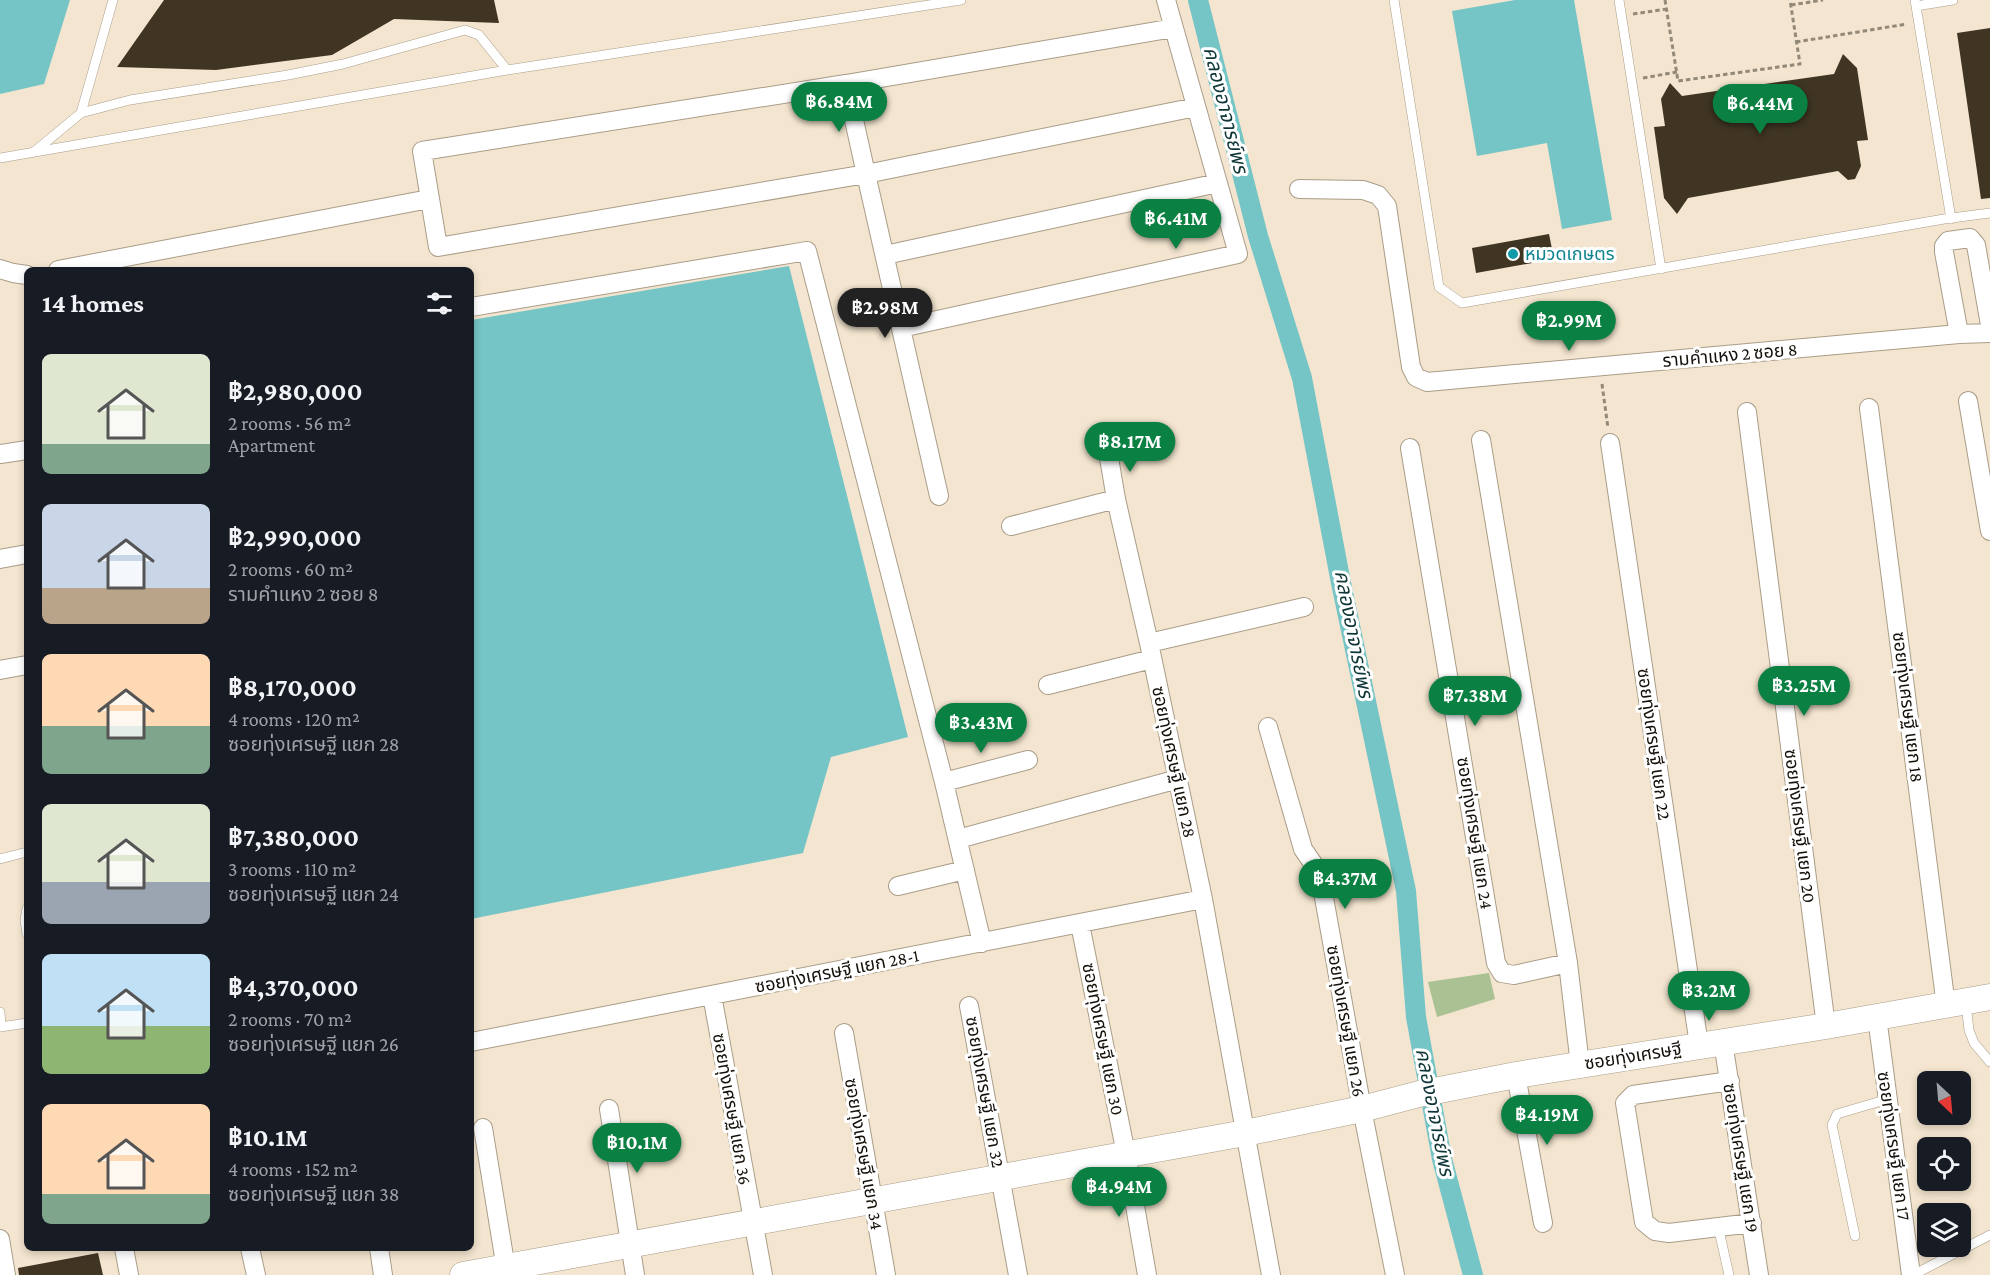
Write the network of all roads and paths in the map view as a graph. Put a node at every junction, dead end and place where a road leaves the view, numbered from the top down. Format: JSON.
{"nodes":[{"id":1,"x":113,"y":0,"type":"edge"},
{"id":2,"x":961,"y":0,"type":"edge"},
{"id":3,"x":1167,"y":0,"type":"edge"},
{"id":4,"x":1394,"y":0,"type":"edge"},
{"id":5,"x":1619,"y":0,"type":"edge"},
{"id":6,"x":1665,"y":0,"type":"edge"},
{"id":7,"x":1790,"y":0,"type":"edge"},
{"id":8,"x":1823,"y":0,"type":"edge"},
{"id":9,"x":1953,"y":0,"type":"edge"},
{"id":10,"x":1915,"y":3,"type":"edge"},
{"id":11,"x":1791,"y":5,"type":"junction"},
{"id":12,"x":1667,"y":9,"type":"junction"},
{"id":13,"x":1621,"y":16,"type":"junction"},
{"id":14,"x":1919,"y":22,"type":"junction"},
{"id":15,"x":1174,"y":28,"type":"junction"},
{"id":16,"x":1796,"y":42,"type":"junction"},
{"id":17,"x":507,"y":70,"type":"junction"},
{"id":18,"x":1677,"y":72,"type":"junction"},
{"id":19,"x":1631,"y":80,"type":"junction"},
{"id":20,"x":846,"y":84,"type":"junction"},
{"id":21,"x":1196,"y":107,"type":"junction"},
{"id":22,"x":81,"y":113,"type":"junction"},
{"id":23,"x":33,"y":153,"type":"junction"},
{"id":24,"x":0,"y":158,"type":"edge"},
{"id":25,"x":866,"y":174,"type":"junction"},
{"id":26,"x":1218,"y":183,"type":"junction"},
{"id":27,"x":1299,"y":189,"type":"dead end"},
{"id":28,"x":429,"y":199,"type":"junction"},
{"id":29,"x":1990,"y":213,"type":"edge"},
{"id":30,"x":1951,"y":219,"type":"junction"},
{"id":31,"x":885,"y":255,"type":"junction"},
{"id":32,"x":74,"y":267,"type":"edge"},
{"id":33,"x":0,"y":269,"type":"edge"},
{"id":34,"x":1661,"y":269,"type":"junction"},
{"id":35,"x":24,"y":275,"type":"edge"},
{"id":36,"x":474,"y":306,"type":"edge"},
{"id":37,"x":1990,"y":325,"type":"edge"},
{"id":38,"x":901,"y":328,"type":"junction"},
{"id":39,"x":1990,"y":333,"type":"edge"},
{"id":40,"x":1959,"y":334,"type":"junction"},
{"id":41,"x":1600,"y":367,"type":"junction"},
{"id":42,"x":1968,"y":401,"type":"dead end"},
{"id":43,"x":1869,"y":408,"type":"dead end"},
{"id":44,"x":1747,"y":412,"type":"dead end"},
{"id":45,"x":1480,"y":441,"type":"dead end"},
{"id":46,"x":1610,"y":443,"type":"joint"},
{"id":47,"x":1410,"y":448,"type":"dead end"},
{"id":48,"x":24,"y":450,"type":"edge"},
{"id":49,"x":1108,"y":452,"type":"dead end"},
{"id":50,"x":0,"y":454,"type":"edge"},
{"id":51,"x":939,"y":496,"type":"dead end"},
{"id":52,"x":1116,"y":499,"type":"junction"},
{"id":53,"x":1011,"y":526,"type":"dead end"},
{"id":54,"x":1990,"y":531,"type":"edge"},
{"id":55,"x":24,"y":555,"type":"edge"},
{"id":56,"x":0,"y":559,"type":"edge"},
{"id":57,"x":1304,"y":607,"type":"dead end"},
{"id":58,"x":1151,"y":651,"type":"junction"},
{"id":59,"x":24,"y":665,"type":"edge"},
{"id":60,"x":0,"y":669,"type":"edge"},
{"id":61,"x":1048,"y":685,"type":"dead end"},
{"id":62,"x":1269,"y":727,"type":"dead end"},
{"id":63,"x":1028,"y":760,"type":"dead end"},
{"id":64,"x":1178,"y":778,"type":"junction"},
{"id":65,"x":944,"y":782,"type":"junction"},
{"id":66,"x":958,"y":839,"type":"junction"},
{"id":67,"x":24,"y":853,"type":"edge"},
{"id":68,"x":0,"y":859,"type":"edge"},
{"id":69,"x":965,"y":870,"type":"junction"},
{"id":70,"x":898,"y":886,"type":"dead end"},
{"id":71,"x":1203,"y":899,"type":"junction"},
{"id":72,"x":1080,"y":924,"type":"junction"},
{"id":73,"x":982,"y":943,"type":"junction"},
{"id":74,"x":1569,"y":963,"type":"junction"},
{"id":75,"x":712,"y":995,"type":"junction"},
{"id":76,"x":1990,"y":997,"type":"edge"},
{"id":77,"x":1956,"y":1004,"type":"junction"},
{"id":78,"x":969,"y":1006,"type":"dead end"},
{"id":79,"x":0,"y":1012,"type":"edge"},
{"id":80,"x":1877,"y":1017,"type":"junction"},
{"id":81,"x":24,"y":1023,"type":"edge"},
{"id":82,"x":1,"y":1026,"type":"edge"},
{"id":83,"x":1826,"y":1026,"type":"junction"},
{"id":84,"x":844,"y":1033,"type":"dead end"},
{"id":85,"x":474,"y":1041,"type":"edge"},
{"id":86,"x":1711,"y":1044,"type":"junction"},
{"id":87,"x":1990,"y":1062,"type":"edge"},
{"id":88,"x":1580,"y":1065,"type":"junction"},
{"id":89,"x":1516,"y":1075,"type":"junction"},
{"id":90,"x":1730,"y":1081,"type":"junction"},
{"id":91,"x":1888,"y":1099,"type":"junction"},
{"id":92,"x":609,"y":1109,"type":"dead end"},
{"id":93,"x":1362,"y":1109,"type":"junction"},
{"id":94,"x":483,"y":1128,"type":"dead end"},
{"id":95,"x":1245,"y":1133,"type":"junction"},
{"id":96,"x":1126,"y":1154,"type":"junction"},
{"id":97,"x":1000,"y":1177,"type":"junction"},
{"id":98,"x":872,"y":1201,"type":"junction"},
{"id":99,"x":753,"y":1222,"type":"junction"},
{"id":100,"x":1543,"y":1223,"type":"dead end"},
{"id":101,"x":1752,"y":1223,"type":"junction"},
{"id":102,"x":1718,"y":1226,"type":"junction"},
{"id":103,"x":1990,"y":1235,"type":"edge"},
{"id":104,"x":1855,"y":1236,"type":"dead end"},
{"id":105,"x":0,"y":1239,"type":"edge"},
{"id":106,"x":629,"y":1245,"type":"junction"},
{"id":107,"x":125,"y":1251,"type":"edge"},
{"id":108,"x":251,"y":1251,"type":"edge"},
{"id":109,"x":379,"y":1251,"type":"edge"},
{"id":110,"x":506,"y":1271,"type":"edge"},
{"id":111,"x":6,"y":1275,"type":"edge"},
{"id":112,"x":129,"y":1275,"type":"edge"},
{"id":113,"x":256,"y":1275,"type":"edge"},
{"id":114,"x":383,"y":1275,"type":"edge"},
{"id":115,"x":463,"y":1275,"type":"edge"},
{"id":116,"x":635,"y":1275,"type":"edge"},
{"id":117,"x":763,"y":1275,"type":"edge"},
{"id":118,"x":886,"y":1275,"type":"edge"},
{"id":119,"x":1018,"y":1275,"type":"edge"},
{"id":120,"x":1147,"y":1275,"type":"edge"},
{"id":121,"x":1271,"y":1275,"type":"edge"},
{"id":122,"x":1395,"y":1275,"type":"edge"},
{"id":123,"x":1729,"y":1275,"type":"edge"},
{"id":124,"x":1759,"y":1275,"type":"edge"},
{"id":125,"x":1912,"y":1275,"type":"edge"}],
"edges":[{"from":1,"to":22,"type":"lane"},
{"from":2,"to":17,"type":"lane"},
{"from":3,"to":15,"type":"street"},
{"from":4,"to":34,"type":"lane"},
{"from":5,"to":13,"type":"lane"},
{"from":6,"to":12,"type":"path"},
{"from":7,"to":11,"type":"path"},
{"from":8,"to":11,"type":"path"},
{"from":9,"to":10,"type":"lane"},
{"from":10,"to":14,"type":"lane"},
{"from":11,"to":16,"type":"path"},
{"from":12,"to":13,"type":"path"},
{"from":12,"to":18,"type":"path"},
{"from":13,"to":19,"type":"lane"},
{"from":14,"to":16,"type":"path"},
{"from":14,"to":30,"type":"lane"},
{"from":15,"to":20,"type":"street"},
{"from":15,"to":21,"type":"street"},
{"from":16,"to":18,"type":"path"},
{"from":17,"to":22,"type":"lane"},
{"from":17,"to":23,"type":"lane"},
{"from":18,"to":19,"type":"path"},
{"from":19,"to":34,"type":"lane"},
{"from":20,"to":25,"type":"street"},
{"from":20,"to":28,"type":"street"},
{"from":21,"to":25,"type":"street"},
{"from":21,"to":26,"type":"street"},
{"from":22,"to":23,"type":"lane"},
{"from":23,"to":24,"type":"lane"},
{"from":25,"to":28,"type":"street"},
{"from":25,"to":31,"type":"street"},
{"from":26,"to":31,"type":"street"},
{"from":26,"to":38,"type":"street"},
{"from":27,"to":41,"type":"street","name":"รามคำแหง 2 ซอย 8"},
{"from":28,"to":32,"type":"street"},
{"from":29,"to":30,"type":"lane"},
{"from":30,"to":34,"type":"lane"},
{"from":31,"to":38,"type":"street"},
{"from":33,"to":35,"type":"street"},
{"from":36,"to":65,"type":"street"},
{"from":37,"to":40,"type":"street"},
{"from":38,"to":51,"type":"street"},
{"from":39,"to":40,"type":"street","name":"รามคำแหง 2 ซอย 8"},
{"from":40,"to":41,"type":"street","name":"รามคำแหง 2 ซอย 8"},
{"from":41,"to":46,"type":"path"},
{"from":42,"to":54,"type":"street"},
{"from":43,"to":77,"type":"street","name":"ซอยทุ่งเศรษฐี แยก 18"},
{"from":44,"to":83,"type":"street","name":"ซอยทุ่งเศรษฐี แยก 20"},
{"from":45,"to":74,"type":"street"},
{"from":46,"to":86,"type":"street","name":"ซอยทุ่งเศรษฐี แยก 22"},
{"from":47,"to":74,"type":"street","name":"ซอยทุ่งเศรษฐี แยก 24"},
{"from":48,"to":50,"type":"street"},
{"from":49,"to":52,"type":"street","name":"ซอยทุ่งเศรษฐี แยก 28"},
{"from":52,"to":53,"type":"street"},
{"from":52,"to":58,"type":"street","name":"ซอยทุ่งเศรษฐี แยก 28"},
{"from":55,"to":56,"type":"street"},
{"from":57,"to":58,"type":"street"},
{"from":58,"to":61,"type":"street"},
{"from":58,"to":64,"type":"street","name":"ซอยทุ่งเศรษฐี แยก 28"},
{"from":59,"to":60,"type":"street"},
{"from":62,"to":93,"type":"street","name":"ซอยทุ่งเศรษฐี แยก 26"},
{"from":63,"to":65,"type":"street"},
{"from":64,"to":66,"type":"street"},
{"from":64,"to":71,"type":"street","name":"ซอยทุ่งเศรษฐี แยก 28"},
{"from":65,"to":66,"type":"street"},
{"from":66,"to":69,"type":"street"},
{"from":67,"to":68,"type":"lane"},
{"from":69,"to":70,"type":"street"},
{"from":69,"to":73,"type":"street"},
{"from":71,"to":72,"type":"street","name":"ซอยทุ่งเศรษฐี แยก 28-1"},
{"from":71,"to":95,"type":"street","name":"ซอยทุ่งเศรษฐี แยก 28"},
{"from":72,"to":73,"type":"street","name":"ซอยทุ่งเศรษฐี แยก 28-1"},
{"from":72,"to":96,"type":"street","name":"ซอยทุ่งเศรษฐี แยก 30"},
{"from":73,"to":75,"type":"street","name":"ซอยทุ่งเศรษฐี แยก 28-1"},
{"from":74,"to":88,"type":"street"},
{"from":75,"to":85,"type":"street","name":"ซอยทุ่งเศรษฐี แยก 28-1"},
{"from":75,"to":99,"type":"street","name":"ซอยทุ่งเศรษฐี แยก 36"},
{"from":76,"to":77,"type":"main road","name":"ซอยทุ่งเศรษฐี"},
{"from":77,"to":80,"type":"main road","name":"ซอยทุ่งเศรษฐี"},
{"from":77,"to":87,"type":"lane"},
{"from":78,"to":97,"type":"street","name":"ซอยทุ่งเศรษฐี แยก 32"},
{"from":79,"to":82,"type":"lane"},
{"from":80,"to":83,"type":"main road","name":"ซอยทุ่งเศรษฐี"},
{"from":80,"to":91,"type":"street","name":"ซอยทุ่งเศรษฐี แยก 17"},
{"from":81,"to":82,"type":"lane"},
{"from":83,"to":86,"type":"main road","name":"ซอยทุ่งเศรษฐี"},
{"from":84,"to":98,"type":"street","name":"ซอยทุ่งเศรษฐี แยก 34"},
{"from":86,"to":88,"type":"main road","name":"ซอยทุ่งเศรษฐี"},
{"from":86,"to":90,"type":"street","name":"ซอยทุ่งเศรษฐี แยก 19"},
{"from":88,"to":89,"type":"main road","name":"ซอยทุ่งเศรษฐี"},
{"from":89,"to":93,"type":"main road","name":"ซอยทุ่งเศรษฐี"},
{"from":89,"to":100,"type":"street"},
{"from":90,"to":101,"type":"street","name":"ซอยทุ่งเศรษฐี แยก 19"},
{"from":90,"to":102,"type":"street"},
{"from":91,"to":104,"type":"lane"},
{"from":91,"to":125,"type":"street","name":"ซอยทุ่งเศรษฐี แยก 17"},
{"from":92,"to":106,"type":"street"},
{"from":93,"to":95,"type":"main road","name":"ซอยทุ่งเศรษฐี"},
{"from":93,"to":122,"type":"street","name":"ซอยทุ่งเศรษฐี แยก 26"},
{"from":94,"to":110,"type":"street"},
{"from":95,"to":96,"type":"main road","name":"ซอยทุ่งเศรษฐี"},
{"from":95,"to":121,"type":"street","name":"ซอยทุ่งเศรษฐี แยก 28"},
{"from":96,"to":97,"type":"main road","name":"ซอยทุ่งเศรษฐี"},
{"from":96,"to":120,"type":"street","name":"ซอยทุ่งเศรษฐี แยก 30"},
{"from":97,"to":98,"type":"main road","name":"ซอยทุ่งเศรษฐี"},
{"from":97,"to":119,"type":"street","name":"ซอยทุ่งเศรษฐี แยก 32"},
{"from":98,"to":99,"type":"main road","name":"ซอยทุ่งเศรษฐี"},
{"from":98,"to":118,"type":"street","name":"ซอยทุ่งเศรษฐี แยก 34"},
{"from":99,"to":106,"type":"main road","name":"ซอยทุ่งเศรษฐี"},
{"from":99,"to":117,"type":"street","name":"ซอยทุ่งเศรษฐี แยก 36"},
{"from":101,"to":102,"type":"street"},
{"from":101,"to":124,"type":"street","name":"ซอยทุ่งเศรษฐี แยก 19"},
{"from":102,"to":123,"type":"lane"},
{"from":103,"to":125,"type":"lane"},
{"from":105,"to":111,"type":"street"},
{"from":106,"to":110,"type":"main road","name":"ซอยทุ่งเศรษฐี"},
{"from":106,"to":116,"type":"street"},
{"from":107,"to":112,"type":"street"},
{"from":108,"to":113,"type":"street"},
{"from":109,"to":114,"type":"street"},
{"from":110,"to":115,"type":"main road","name":"ซอยทุ่งเศรษฐี"}]}
